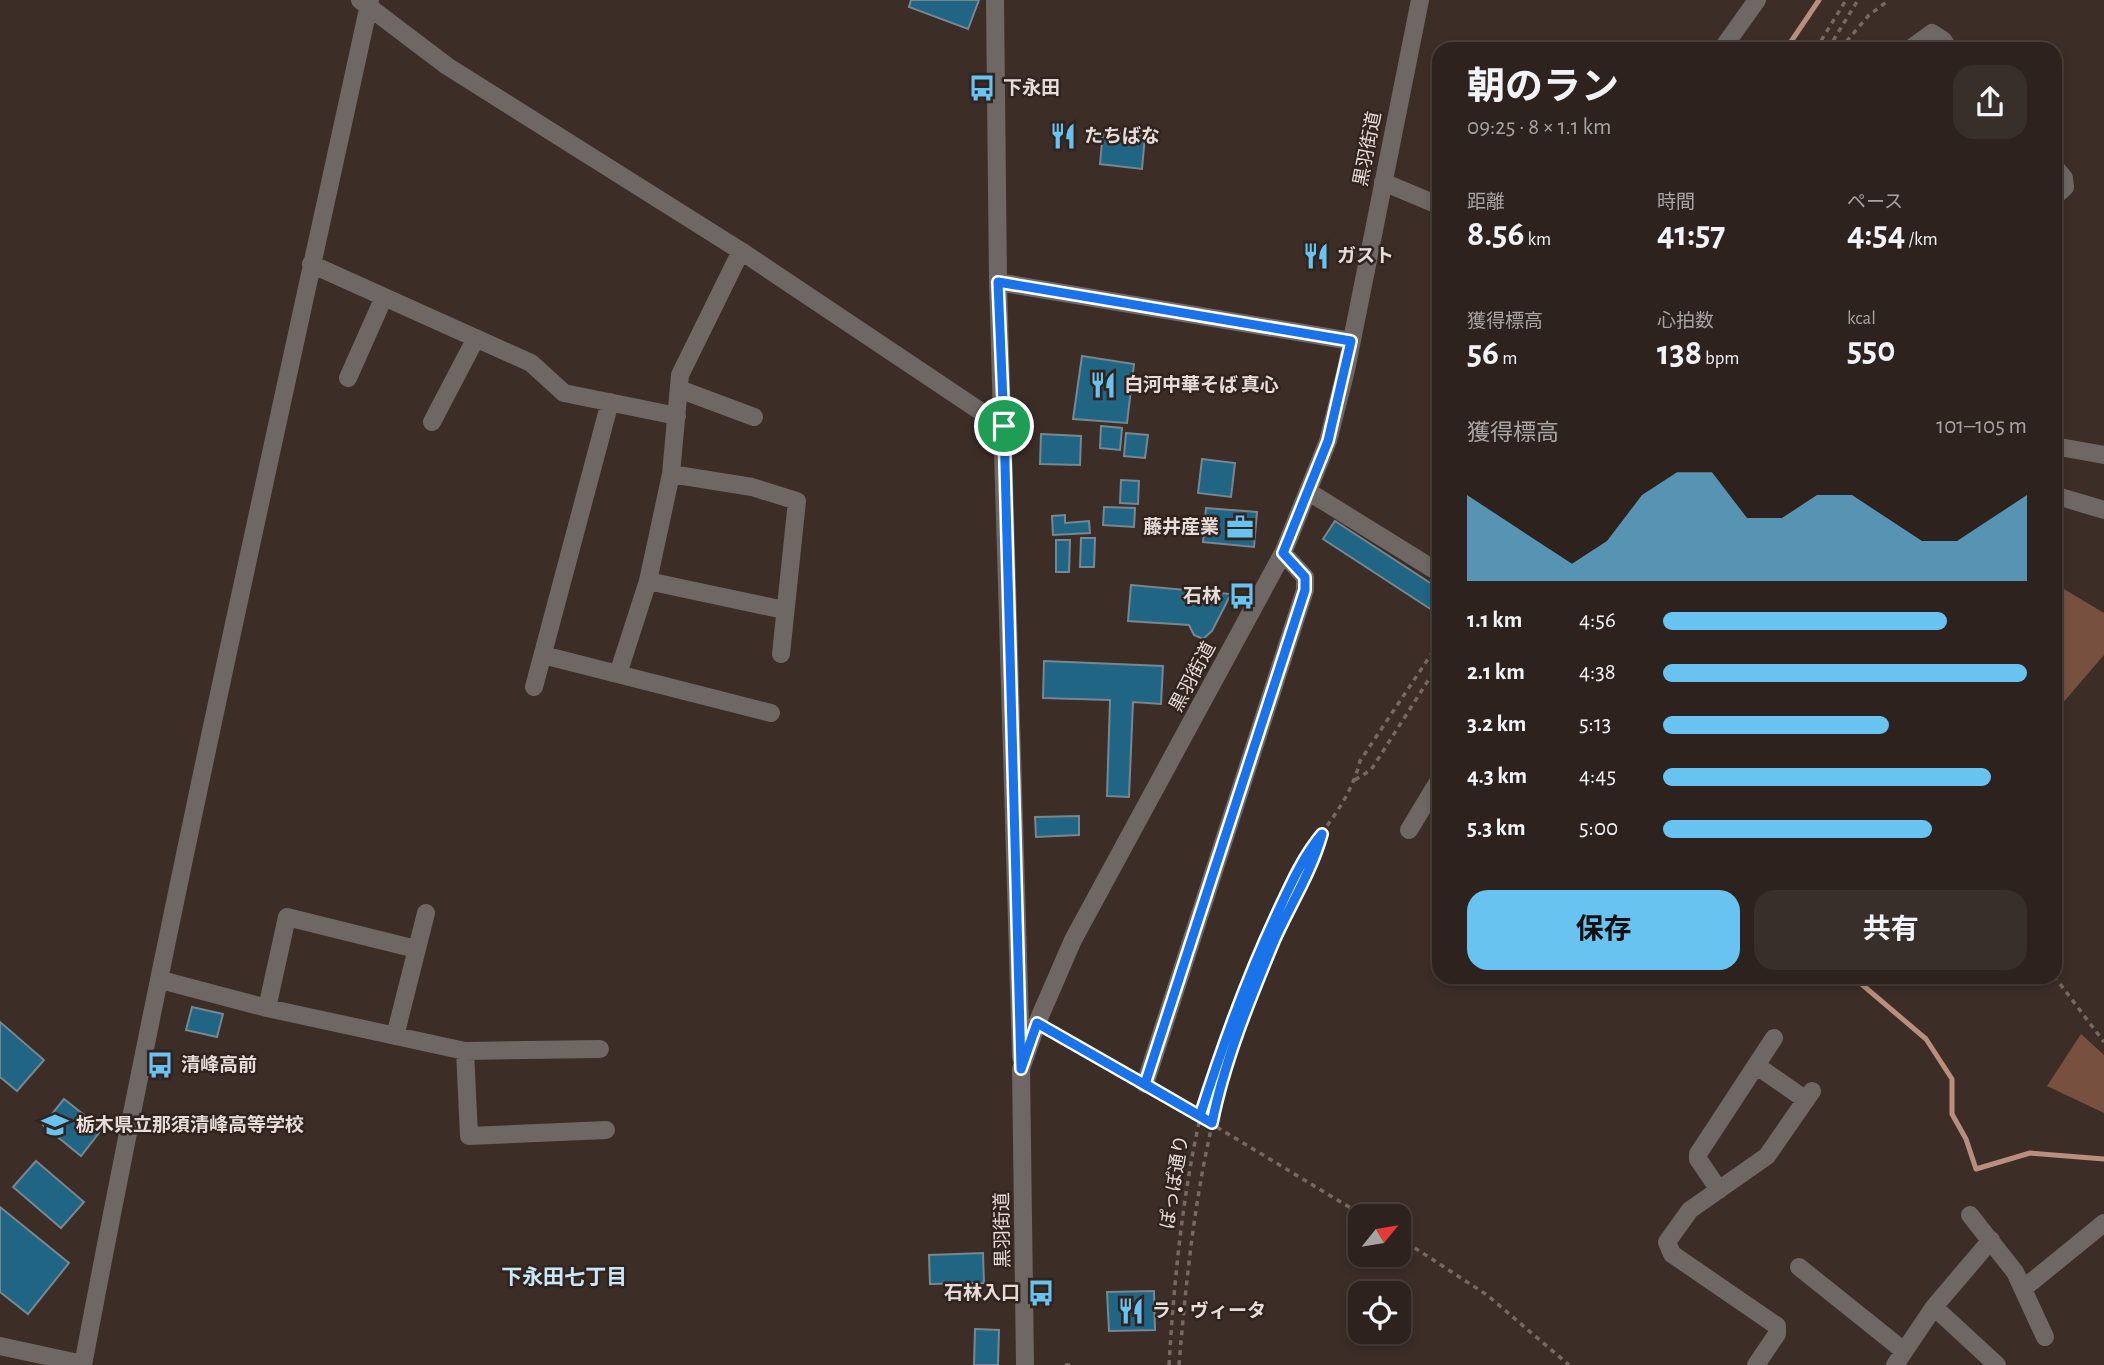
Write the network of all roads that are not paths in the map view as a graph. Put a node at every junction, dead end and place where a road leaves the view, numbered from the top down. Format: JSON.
{"nodes":[{"id":1,"x":995,"y":0,"type":"edge"},
{"id":2,"x":1420,"y":0,"type":"edge"},
{"id":3,"x":1758,"y":0,"type":"edge"},
{"id":4,"x":366,"y":2,"type":"edge"},
{"id":5,"x":1727,"y":42,"type":"edge"},
{"id":6,"x":1920,"y":42,"type":"edge"},
{"id":7,"x":1944,"y":42,"type":"edge"},
{"id":8,"x":1383,"y":181,"type":"junction"},
{"id":9,"x":1432,"y":202,"type":"edge"},
{"id":10,"x":741,"y":251,"type":"junction"},
{"id":11,"x":311,"y":264,"type":"junction"},
{"id":12,"x":998,"y":282,"type":"junction"},
{"id":13,"x":384,"y":297,"type":"junction"},
{"id":14,"x":476,"y":338,"type":"junction"},
{"id":15,"x":1351,"y":341,"type":"junction"},
{"id":16,"x":348,"y":378,"type":"dead end"},
{"id":17,"x":679,"y":389,"type":"junction"},
{"id":18,"x":610,"y":402,"type":"junction"},
{"id":19,"x":677,"y":416,"type":"junction"},
{"id":20,"x":754,"y":417,"type":"dead end"},
{"id":21,"x":432,"y":422,"type":"dead end"},
{"id":22,"x":1004,"y":426,"type":"junction"},
{"id":23,"x":2062,"y":447,"type":"edge"},
{"id":24,"x":2104,"y":455,"type":"edge"},
{"id":25,"x":671,"y":474,"type":"junction"},
{"id":26,"x":1309,"y":492,"type":"junction"},
{"id":27,"x":2062,"y":497,"type":"edge"},
{"id":28,"x":2104,"y":510,"type":"edge"},
{"id":29,"x":1283,"y":553,"type":"junction"},
{"id":30,"x":1432,"y":568,"type":"edge"},
{"id":31,"x":648,"y":581,"type":"junction"},
{"id":32,"x":784,"y":610,"type":"junction"},
{"id":33,"x":781,"y":654,"type":"dead end"},
{"id":34,"x":543,"y":655,"type":"junction"},
{"id":35,"x":618,"y":674,"type":"junction"},
{"id":36,"x":534,"y":687,"type":"dead end"},
{"id":37,"x":771,"y":713,"type":"dead end"},
{"id":38,"x":1432,"y":792,"type":"edge"},
{"id":39,"x":1409,"y":830,"type":"dead end"},
{"id":40,"x":426,"y":913,"type":"dead end"},
{"id":41,"x":416,"y":949,"type":"junction"},
{"id":42,"x":161,"y":980,"type":"junction"},
{"id":43,"x":267,"y":1008,"type":"junction"},
{"id":44,"x":395,"y":1036,"type":"junction"},
{"id":45,"x":1774,"y":1038,"type":"dead end"},
{"id":46,"x":600,"y":1049,"type":"dead end"},
{"id":47,"x":464,"y":1051,"type":"junction"},
{"id":48,"x":1756,"y":1066,"type":"junction"},
{"id":49,"x":1021,"y":1069,"type":"junction"},
{"id":50,"x":1145,"y":1084,"type":"road end"},
{"id":51,"x":606,"y":1130,"type":"dead end"},
{"id":52,"x":1718,"y":1190,"type":"junction"},
{"id":53,"x":1970,"y":1215,"type":"dead end"},
{"id":54,"x":2104,"y":1223,"type":"edge"},
{"id":55,"x":1991,"y":1240,"type":"junction"},
{"id":56,"x":1799,"y":1267,"type":"dead end"},
{"id":57,"x":2024,"y":1288,"type":"junction"},
{"id":58,"x":1934,"y":1307,"type":"junction"},
{"id":59,"x":2045,"y":1337,"type":"dead end"},
{"id":60,"x":0,"y":1346,"type":"edge"},
{"id":61,"x":1900,"y":1358,"type":"edge"},
{"id":62,"x":83,"y":1364,"type":"edge"},
{"id":63,"x":1025,"y":1365,"type":"edge"},
{"id":64,"x":1756,"y":1365,"type":"edge"},
{"id":65,"x":1997,"y":1365,"type":"edge"}],
"edges":[{"from":1,"to":12,"type":"street"},
{"from":2,"to":8,"type":"street","name":"黒羽街道"},
{"from":3,"to":5,"type":"street"},
{"from":4,"to":10,"type":"street"},
{"from":4,"to":11,"type":"street"},
{"from":6,"to":7,"type":"street"},
{"from":8,"to":9,"type":"street"},
{"from":8,"to":15,"type":"street","name":"黒羽街道"},
{"from":10,"to":17,"type":"street"},
{"from":10,"to":22,"type":"street"},
{"from":11,"to":13,"type":"street"},
{"from":11,"to":42,"type":"street"},
{"from":12,"to":15,"type":"street"},
{"from":12,"to":22,"type":"street"},
{"from":13,"to":14,"type":"street"},
{"from":13,"to":16,"type":"street"},
{"from":14,"to":18,"type":"street"},
{"from":14,"to":21,"type":"street"},
{"from":15,"to":26,"type":"street","name":"黒羽街道"},
{"from":17,"to":19,"type":"street"},
{"from":17,"to":20,"type":"street"},
{"from":18,"to":19,"type":"street"},
{"from":18,"to":34,"type":"street"},
{"from":19,"to":25,"type":"street"},
{"from":22,"to":49,"type":"street"},
{"from":23,"to":24,"type":"street"},
{"from":25,"to":31,"type":"street"},
{"from":25,"to":32,"type":"street"},
{"from":26,"to":29,"type":"street","name":"黒羽街道"},
{"from":26,"to":30,"type":"street"},
{"from":27,"to":28,"type":"street"},
{"from":29,"to":49,"type":"street","name":"黒羽街道"},
{"from":29,"to":50,"type":"street"},
{"from":31,"to":32,"type":"street"},
{"from":31,"to":35,"type":"street"},
{"from":32,"to":33,"type":"street"},
{"from":34,"to":35,"type":"street"},
{"from":34,"to":36,"type":"street"},
{"from":35,"to":37,"type":"street"},
{"from":38,"to":39,"type":"street"},
{"from":40,"to":41,"type":"street"},
{"from":41,"to":43,"type":"street"},
{"from":41,"to":44,"type":"street"},
{"from":42,"to":43,"type":"street"},
{"from":42,"to":62,"type":"street"},
{"from":43,"to":44,"type":"street"},
{"from":44,"to":47,"type":"street"},
{"from":45,"to":48,"type":"street"},
{"from":46,"to":47,"type":"street"},
{"from":47,"to":51,"type":"street"},
{"from":48,"to":52,"type":"street"},
{"from":48,"to":52,"type":"street"},
{"from":49,"to":63,"type":"street","name":"黒羽街道"},
{"from":52,"to":64,"type":"street"},
{"from":53,"to":55,"type":"street"},
{"from":54,"to":57,"type":"street"},
{"from":55,"to":57,"type":"street"},
{"from":55,"to":58,"type":"street"},
{"from":56,"to":61,"type":"street"},
{"from":57,"to":59,"type":"street"},
{"from":58,"to":61,"type":"street"},
{"from":58,"to":65,"type":"street"},
{"from":60,"to":62,"type":"street"}]}
